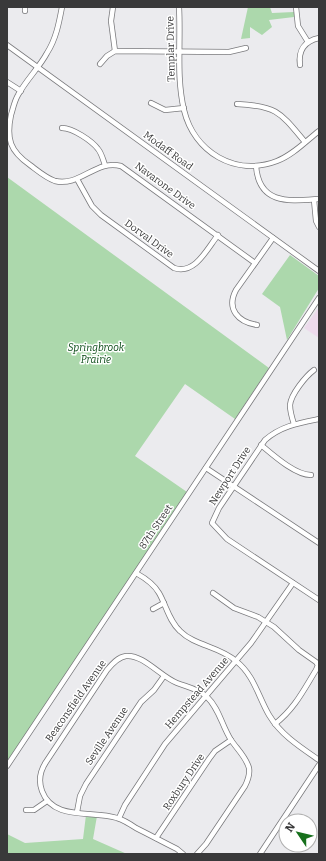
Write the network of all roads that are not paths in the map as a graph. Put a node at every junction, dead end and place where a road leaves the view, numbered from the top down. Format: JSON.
{"nodes":[{"id":1,"x":62,"y":7,"type":"edge"},
{"id":2,"x":113,"y":7,"type":"edge"},
{"id":3,"x":179,"y":7,"type":"edge"},
{"id":4,"x":296,"y":7,"type":"edge"},
{"id":5,"x":319,"y":38,"type":"edge"},
{"id":6,"x":308,"y":42,"type":"junction"},
{"id":7,"x":7,"y":45,"type":"edge"},
{"id":8,"x":246,"y":48,"type":"dead end"},
{"id":9,"x":115,"y":51,"type":"junction"},
{"id":10,"x":179,"y":52,"type":"junction"},
{"id":11,"x":100,"y":64,"type":"dead end"},
{"id":12,"x":300,"y":65,"type":"dead end"},
{"id":13,"x":38,"y":67,"type":"junction"},
{"id":14,"x":7,"y":82,"type":"edge"},
{"id":15,"x":21,"y":91,"type":"junction"},
{"id":16,"x":151,"y":103,"type":"dead end"},
{"id":17,"x":237,"y":104,"type":"dead end"},
{"id":18,"x":184,"y":108,"type":"junction"},
{"id":19,"x":62,"y":128,"type":"dead end"},
{"id":20,"x":319,"y":131,"type":"edge"},
{"id":21,"x":305,"y":142,"type":"junction"},
{"id":22,"x":105,"y":165,"type":"junction"},
{"id":23,"x":256,"y":166,"type":"junction"},
{"id":24,"x":77,"y":179,"type":"junction"},
{"id":25,"x":317,"y":199,"type":"edge"},
{"id":26,"x":319,"y":227,"type":"edge"},
{"id":27,"x":218,"y":235,"type":"junction"},
{"id":28,"x":273,"y":238,"type":"junction"},
{"id":29,"x":255,"y":263,"type":"junction"},
{"id":30,"x":319,"y":271,"type":"edge"},
{"id":31,"x":319,"y":298,"type":"edge"},
{"id":32,"x":257,"y":325,"type":"dead end"},
{"id":33,"x":314,"y":370,"type":"dead end"},
{"id":34,"x":319,"y":419,"type":"edge"},
{"id":35,"x":294,"y":424,"type":"junction"},
{"id":36,"x":261,"y":445,"type":"junction"},
{"id":37,"x":206,"y":468,"type":"junction"},
{"id":38,"x":311,"y":475,"type":"dead end"},
{"id":39,"x":233,"y":486,"type":"junction"},
{"id":40,"x":319,"y":544,"type":"edge"},
{"id":41,"x":136,"y":573,"type":"junction"},
{"id":42,"x":293,"y":583,"type":"junction"},
{"id":43,"x":213,"y":593,"type":"dead end"},
{"id":44,"x":319,"y":600,"type":"edge"},
{"id":45,"x":164,"y":603,"type":"junction"},
{"id":46,"x":153,"y":609,"type":"dead end"},
{"id":47,"x":266,"y":622,"type":"junction"},
{"id":48,"x":236,"y":661,"type":"junction"},
{"id":49,"x":164,"y":676,"type":"junction"},
{"id":50,"x":206,"y":696,"type":"junction"},
{"id":51,"x":275,"y":724,"type":"junction"},
{"id":52,"x":231,"y":740,"type":"junction"},
{"id":53,"x":319,"y":760,"type":"edge"},
{"id":54,"x":7,"y":766,"type":"edge"},
{"id":55,"x":319,"y":766,"type":"edge"},
{"id":56,"x":47,"y":801,"type":"junction"},
{"id":57,"x":26,"y":810,"type":"dead end"},
{"id":58,"x":77,"y":812,"type":"junction"},
{"id":59,"x":119,"y":818,"type":"junction"},
{"id":60,"x":156,"y":838,"type":"junction"},
{"id":61,"x":183,"y":854,"type":"edge"},
{"id":62,"x":197,"y":854,"type":"edge"},
{"id":63,"x":260,"y":854,"type":"edge"}],
"edges":[{"from":1,"to":13,"type":"street"},
{"from":2,"to":9,"type":"street"},
{"from":3,"to":10,"type":"street","name":"Templar Drive"},
{"from":4,"to":6,"type":"street"},
{"from":5,"to":6,"type":"street"},
{"from":6,"to":12,"type":"street"},
{"from":7,"to":13,"type":"street","name":"Modaff Road"},
{"from":8,"to":10,"type":"street"},
{"from":9,"to":10,"type":"street"},
{"from":9,"to":11,"type":"street"},
{"from":10,"to":18,"type":"street","name":"Templar Drive"},
{"from":13,"to":15,"type":"street"},
{"from":13,"to":28,"type":"street","name":"Modaff Road"},
{"from":14,"to":15,"type":"street"},
{"from":15,"to":24,"type":"street"},
{"from":16,"to":18,"type":"street"},
{"from":17,"to":21,"type":"street"},
{"from":18,"to":23,"type":"street","name":"Templar Drive"},
{"from":19,"to":22,"type":"street"},
{"from":20,"to":21,"type":"street","name":"Templar Drive"},
{"from":21,"to":23,"type":"street","name":"Templar Drive"},
{"from":22,"to":24,"type":"street"},
{"from":22,"to":27,"type":"street","name":"Navarone Drive"},
{"from":23,"to":25,"type":"street"},
{"from":24,"to":27,"type":"street","name":"Dorval Drive"},
{"from":25,"to":26,"type":"street"},
{"from":27,"to":29,"type":"street","name":"Navarone Drive"},
{"from":28,"to":29,"type":"street"},
{"from":28,"to":30,"type":"street","name":"Modaff Road"},
{"from":29,"to":32,"type":"street"},
{"from":31,"to":37,"type":"street","name":"87th Street"},
{"from":33,"to":35,"type":"street"},
{"from":34,"to":35,"type":"street","name":"Newport Drive"},
{"from":35,"to":36,"type":"street","name":"Newport Drive"},
{"from":36,"to":38,"type":"street"},
{"from":36,"to":39,"type":"street","name":"Newport Drive"},
{"from":37,"to":39,"type":"street"},
{"from":37,"to":41,"type":"street","name":"87th Street"},
{"from":39,"to":40,"type":"street"},
{"from":39,"to":42,"type":"street","name":"Newport Drive"},
{"from":41,"to":45,"type":"street"},
{"from":41,"to":54,"type":"street","name":"87th Street"},
{"from":42,"to":44,"type":"street","name":"Newport Drive"},
{"from":42,"to":47,"type":"street","name":"Hempstead Avenue"},
{"from":43,"to":47,"type":"street"},
{"from":45,"to":46,"type":"street"},
{"from":45,"to":48,"type":"street"},
{"from":47,"to":48,"type":"street","name":"Hempstead Avenue"},
{"from":47,"to":51,"type":"street"},
{"from":48,"to":50,"type":"street","name":"Hempstead Avenue"},
{"from":48,"to":51,"type":"street"},
{"from":49,"to":50,"type":"street","name":"Beaconsfield Avenue"},
{"from":49,"to":56,"type":"street","name":"Beaconsfield Avenue"},
{"from":49,"to":58,"type":"street","name":"Seville Avenue"},
{"from":50,"to":52,"type":"street"},
{"from":50,"to":59,"type":"street","name":"Hempstead Avenue"},
{"from":51,"to":53,"type":"street"},
{"from":52,"to":60,"type":"street","name":"Roxbury Drive"},
{"from":52,"to":62,"type":"street"},
{"from":55,"to":63,"type":"street"},
{"from":56,"to":57,"type":"street"},
{"from":56,"to":58,"type":"street"},
{"from":58,"to":59,"type":"street"},
{"from":59,"to":60,"type":"street"},
{"from":60,"to":61,"type":"street"}]}
